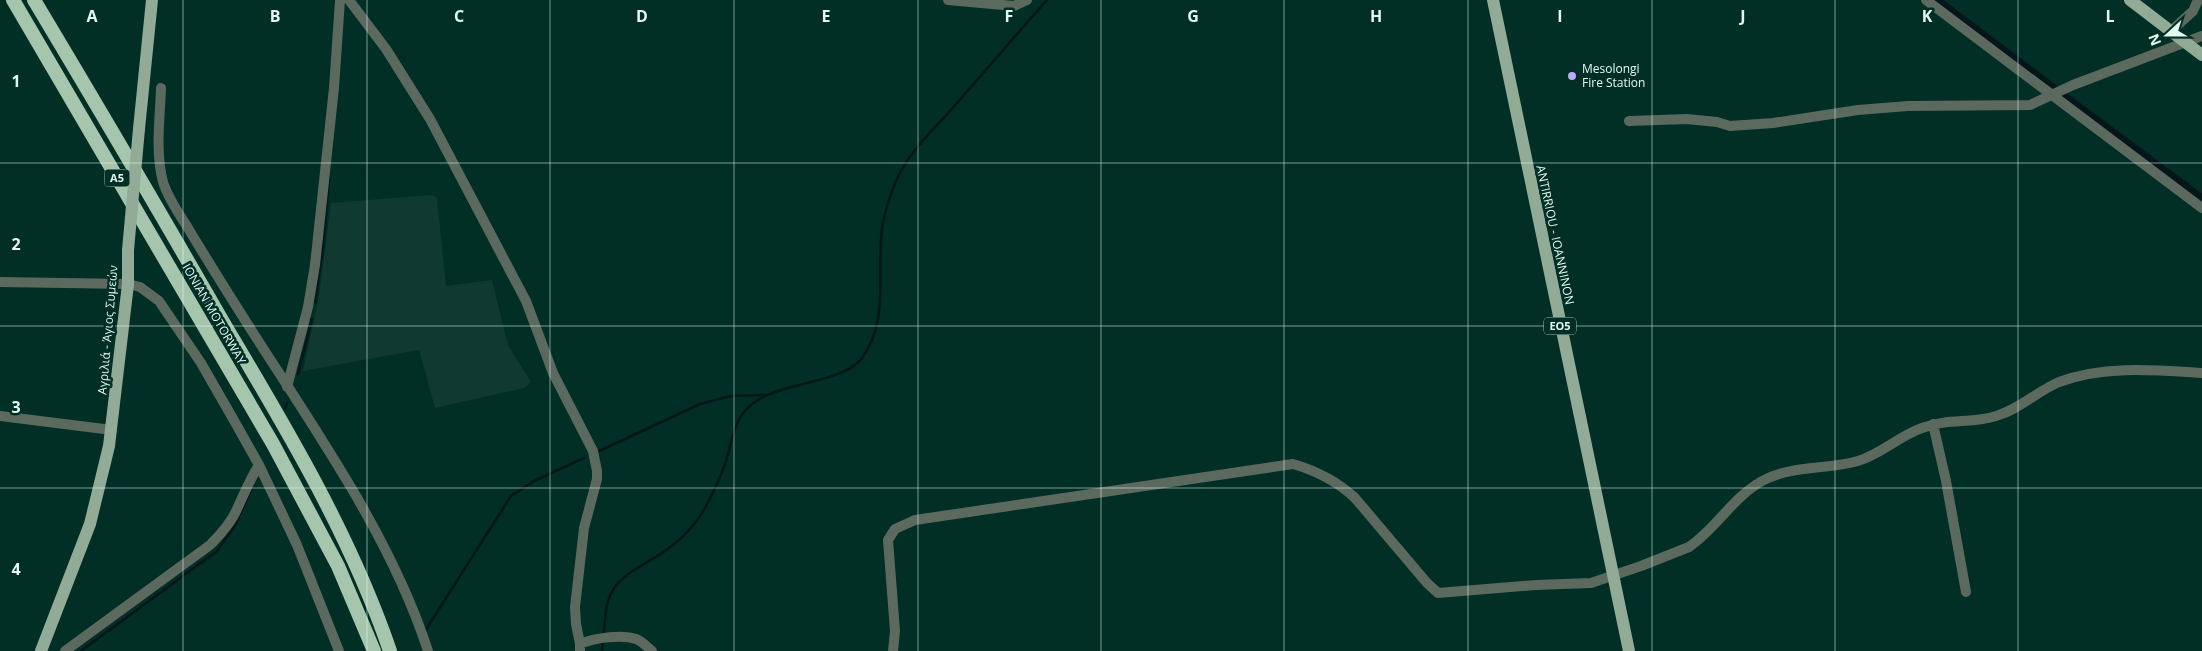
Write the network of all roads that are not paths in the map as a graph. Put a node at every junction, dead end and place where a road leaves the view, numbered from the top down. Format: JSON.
{"nodes":[{"id":1,"x":13,"y":0,"type":"edge"},
{"id":2,"x":34,"y":0,"type":"edge"},
{"id":3,"x":152,"y":0,"type":"edge"},
{"id":4,"x":340,"y":0,"type":"edge"},
{"id":5,"x":349,"y":0,"type":"edge"},
{"id":6,"x":948,"y":0,"type":"edge"},
{"id":7,"x":1028,"y":0,"type":"edge"},
{"id":8,"x":1493,"y":0,"type":"edge"},
{"id":9,"x":1926,"y":0,"type":"edge"},
{"id":10,"x":2130,"y":0,"type":"edge"},
{"id":11,"x":2198,"y":0,"type":"edge"},
{"id":12,"x":2171,"y":31,"type":"junction"},
{"id":13,"x":2202,"y":36,"type":"edge"},
{"id":14,"x":2186,"y":42,"type":"junction"},
{"id":15,"x":2202,"y":55,"type":"edge"},
{"id":16,"x":161,"y":88,"type":"dead end"},
{"id":17,"x":2053,"y":95,"type":"junction"},
{"id":18,"x":1629,"y":121,"type":"dead end"},
{"id":19,"x":2202,"y":208,"type":"edge"},
{"id":20,"x":0,"y":282,"type":"edge"},
{"id":21,"x":128,"y":284,"type":"junction"},
{"id":22,"x":2202,"y":373,"type":"edge"},
{"id":23,"x":288,"y":387,"type":"junction"},
{"id":24,"x":0,"y":416,"type":"edge"},
{"id":25,"x":1933,"y":424,"type":"junction"},
{"id":26,"x":112,"y":430,"type":"junction"},
{"id":27,"x":259,"y":465,"type":"junction"},
{"id":28,"x":1613,"y":576,"type":"junction"},
{"id":29,"x":1966,"y":592,"type":"dead end"},
{"id":30,"x":580,"y":648,"type":"edge"},
{"id":31,"x":41,"y":651,"type":"edge"},
{"id":32,"x":65,"y":651,"type":"edge"},
{"id":33,"x":339,"y":651,"type":"edge"},
{"id":34,"x":374,"y":651,"type":"edge"},
{"id":35,"x":390,"y":651,"type":"edge"},
{"id":36,"x":428,"y":651,"type":"edge"},
{"id":37,"x":652,"y":651,"type":"edge"},
{"id":38,"x":893,"y":651,"type":"edge"},
{"id":39,"x":1629,"y":651,"type":"edge"}],
"edges":[{"from":1,"to":34,"type":"highway","name":"IONIAN MOTORWAY","number":"Α5"},
{"from":2,"to":35,"type":"highway","name":"IONIAN MOTORWAY","number":"Α5"},
{"from":3,"to":21,"type":"main road","name":"Αγριλιά - Άγιος Συμεών","bridge":true},
{"from":4,"to":23,"type":"street"},
{"from":5,"to":30,"type":"street"},
{"from":6,"to":7,"type":"street"},
{"from":8,"to":28,"type":"main road","name":"ANTIRRIOU - IOANNINON","number":"ΕΟ5"},
{"from":9,"to":17,"type":"street"},
{"from":10,"to":12,"type":"main road"},
{"from":11,"to":12,"type":"street"},
{"from":12,"to":14,"type":"main road"},
{"from":13,"to":14,"type":"street"},
{"from":14,"to":15,"type":"main road"},
{"from":14,"to":17,"type":"street"},
{"from":16,"to":23,"type":"street"},
{"from":17,"to":18,"type":"street"},
{"from":17,"to":19,"type":"street"},
{"from":20,"to":21,"type":"street"},
{"from":21,"to":26,"type":"main road","name":"Αγριλιά - Άγιος Συμεών"},
{"from":21,"to":27,"type":"street"},
{"from":22,"to":25,"type":"street"},
{"from":23,"to":36,"type":"street"},
{"from":24,"to":26,"type":"street"},
{"from":25,"to":28,"type":"street"},
{"from":25,"to":29,"type":"street"},
{"from":26,"to":31,"type":"main road","name":"Αγριλιά - Άγιος Συμεών"},
{"from":27,"to":32,"type":"street"},
{"from":27,"to":33,"type":"street"},
{"from":28,"to":38,"type":"street"},
{"from":28,"to":39,"type":"main road","name":"ANTIRRIOU - IOANNINON","number":"ΕΟ5"},
{"from":30,"to":37,"type":"street"}]}
